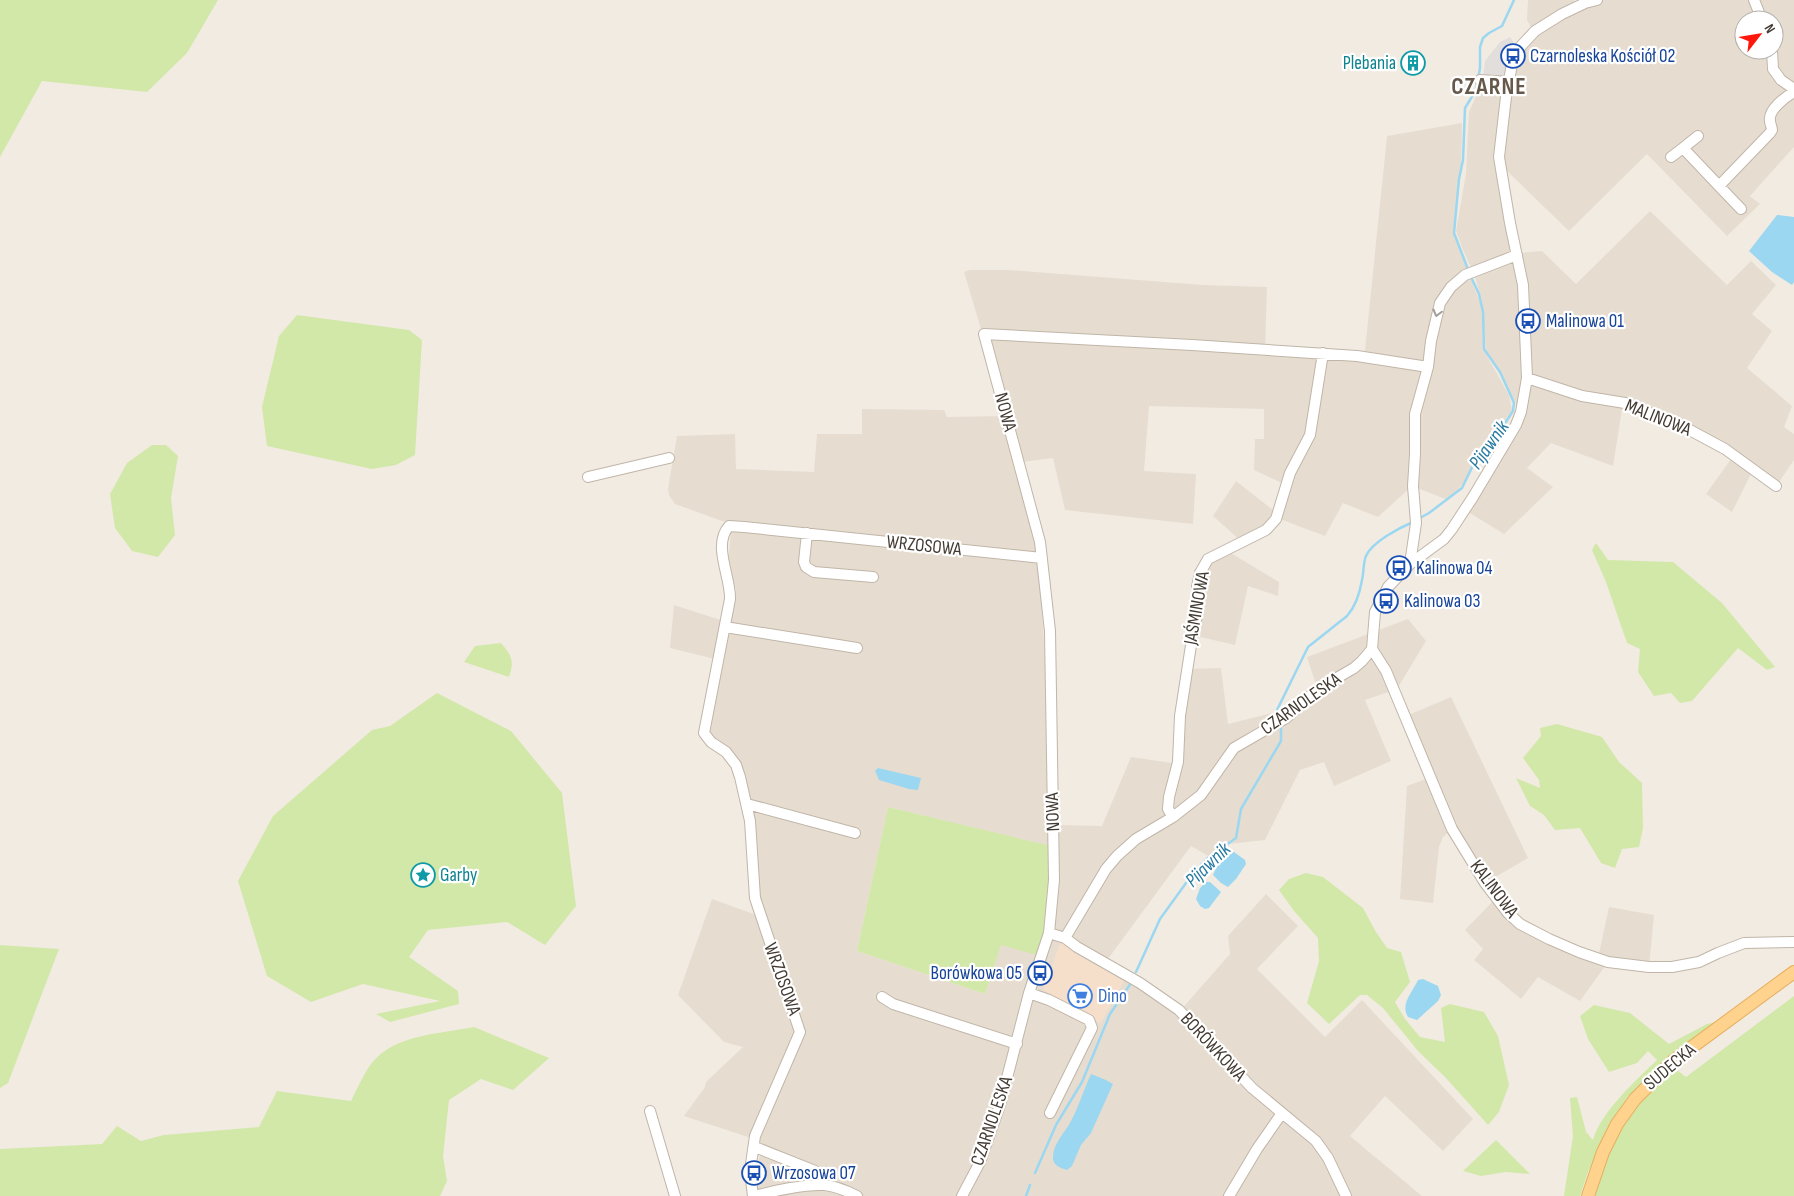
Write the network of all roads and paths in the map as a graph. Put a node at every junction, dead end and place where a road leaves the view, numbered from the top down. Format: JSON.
{"nodes":[{"id":1,"x":1597,"y":0,"type":"edge"},
{"id":2,"x":1773,"y":60,"type":"edge"},
{"id":3,"x":1480,"y":80,"type":"dead end"},
{"id":4,"x":1509,"y":82,"type":"junction"},
{"id":5,"x":1794,"y":91,"type":"edge"},
{"id":6,"x":1698,"y":136,"type":"dead end"},
{"id":7,"x":1684,"y":148,"type":"junction"},
{"id":8,"x":1671,"y":157,"type":"dead end"},
{"id":9,"x":1719,"y":186,"type":"junction"},
{"id":10,"x":1741,"y":209,"type":"dead end"},
{"id":11,"x":1517,"y":255,"type":"junction"},
{"id":12,"x":1323,"y":354,"type":"junction"},
{"id":13,"x":1428,"y":368,"type":"junction"},
{"id":14,"x":1527,"y":378,"type":"junction"},
{"id":15,"x":669,"y":458,"type":"dead end"},
{"id":16,"x":588,"y":477,"type":"dead end"},
{"id":17,"x":1776,"y":486,"type":"dead end"},
{"id":18,"x":807,"y":533,"type":"junction"},
{"id":19,"x":1042,"y":558,"type":"junction"},
{"id":20,"x":1410,"y":564,"type":"junction"},
{"id":21,"x":872,"y":576,"type":"dead end"},
{"id":22,"x":725,"y":627,"type":"junction"},
{"id":23,"x":857,"y":648,"type":"dead end"},
{"id":24,"x":1372,"y":649,"type":"junction"},
{"id":25,"x":747,"y":804,"type":"junction"},
{"id":26,"x":1173,"y":817,"type":"junction"},
{"id":27,"x":855,"y":833,"type":"dead end"},
{"id":28,"x":1049,"y":933,"type":"junction"},
{"id":29,"x":1065,"y":938,"type":"junction"},
{"id":30,"x":1794,"y":942,"type":"edge"},
{"id":31,"x":1794,"y":972,"type":"edge"},
{"id":32,"x":1029,"y":993,"type":"junction"},
{"id":33,"x":882,"y":997,"type":"dead end"},
{"id":34,"x":1017,"y":1044,"type":"junction"},
{"id":35,"x":650,"y":1111,"type":"dead end"},
{"id":36,"x":1050,"y":1113,"type":"dead end"},
{"id":37,"x":1282,"y":1113,"type":"junction"},
{"id":38,"x":754,"y":1147,"type":"junction"},
{"id":39,"x":824,"y":1185,"type":"junction"},
{"id":40,"x":675,"y":1196,"type":"edge"},
{"id":41,"x":754,"y":1196,"type":"edge"},
{"id":42,"x":857,"y":1196,"type":"edge"},
{"id":43,"x":962,"y":1196,"type":"edge"},
{"id":44,"x":1229,"y":1196,"type":"edge"},
{"id":45,"x":1346,"y":1196,"type":"edge"},
{"id":46,"x":1588,"y":1196,"type":"edge"}],
"edges":[{"from":1,"to":4,"type":"street"},
{"from":2,"to":5,"type":"street"},
{"from":3,"to":4,"type":"street"},
{"from":4,"to":11,"type":"street"},
{"from":5,"to":9,"type":"street"},
{"from":6,"to":7,"type":"street"},
{"from":7,"to":8,"type":"street"},
{"from":7,"to":9,"type":"street"},
{"from":9,"to":10,"type":"street"},
{"from":11,"to":13,"type":"street","one_way":true},
{"from":11,"to":14,"type":"street"},
{"from":12,"to":13,"type":"street","name":"NOWA"},
{"from":12,"to":19,"type":"street","name":"NOWA"},
{"from":12,"to":26,"type":"street","name":"JAŚMINOWA"},
{"from":13,"to":20,"type":"street"},
{"from":14,"to":17,"type":"street","name":"MALINOWA"},
{"from":14,"to":20,"type":"street"},
{"from":15,"to":16,"type":"street"},
{"from":18,"to":19,"type":"street","name":"WRZOSOWA"},
{"from":18,"to":21,"type":"street","name":"WRZOSOWA"},
{"from":18,"to":22,"type":"street","name":"WRZOSOWA"},
{"from":19,"to":28,"type":"street","name":"NOWA"},
{"from":20,"to":24,"type":"street"},
{"from":22,"to":23,"type":"street"},
{"from":22,"to":25,"type":"street","name":"WRZOSOWA"},
{"from":24,"to":26,"type":"street","name":"CZARNOLESKA"},
{"from":24,"to":30,"type":"street","name":"KALINOWA"},
{"from":25,"to":27,"type":"street"},
{"from":25,"to":38,"type":"street","name":"WRZOSOWA"},
{"from":26,"to":29,"type":"street","name":"CZARNOLESKA"},
{"from":28,"to":29,"type":"street","name":"BORÓWKOWA"},
{"from":28,"to":32,"type":"street","name":"CZARNOLESKA"},
{"from":29,"to":37,"type":"street","name":"BORÓWKOWA"},
{"from":31,"to":46,"type":"main road","name":"SUDECKA"},
{"from":32,"to":34,"type":"street","name":"CZARNOLESKA"},
{"from":32,"to":36,"type":"street"},
{"from":33,"to":34,"type":"street"},
{"from":34,"to":43,"type":"street","name":"CZARNOLESKA"},
{"from":35,"to":40,"type":"street"},
{"from":37,"to":44,"type":"street"},
{"from":37,"to":45,"type":"street","name":"BORÓWKOWA"},
{"from":38,"to":39,"type":"street"},
{"from":38,"to":41,"type":"street","name":"WRZOSOWA"},
{"from":39,"to":41,"type":"street"},
{"from":39,"to":42,"type":"street"}]}
